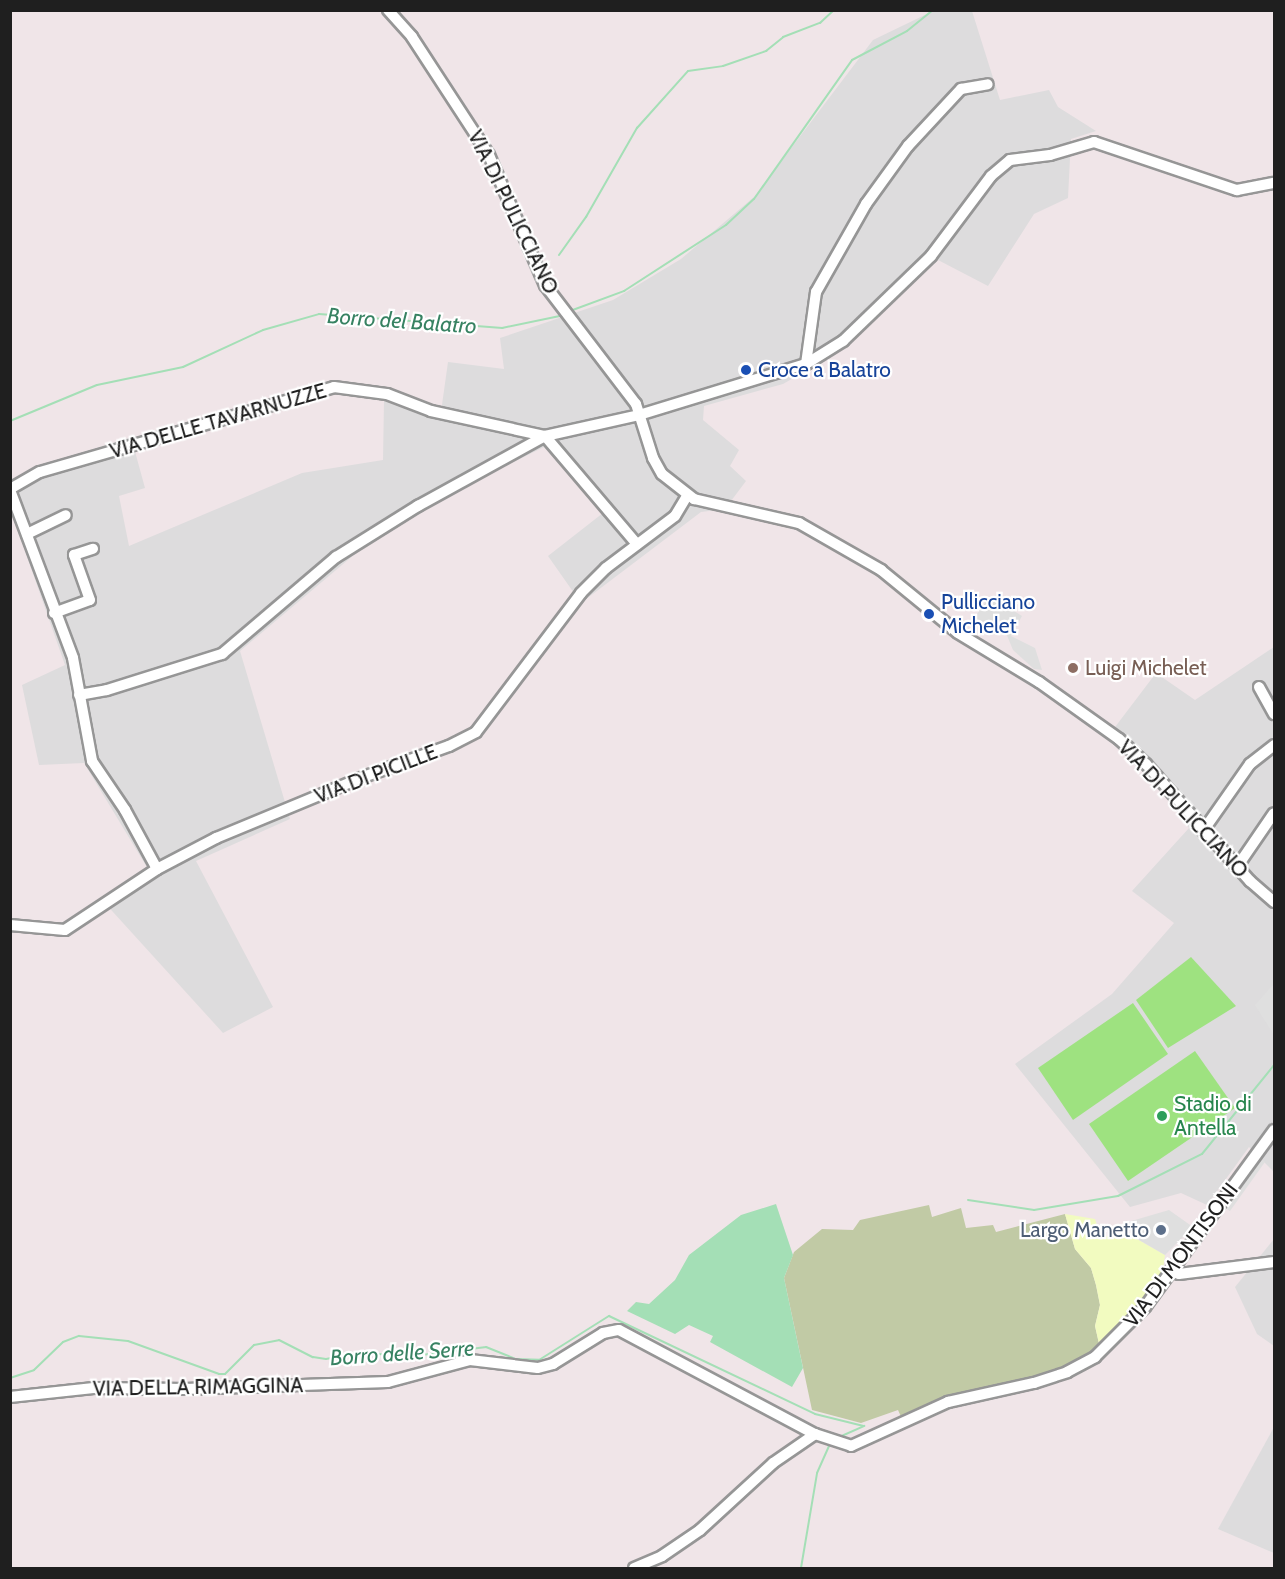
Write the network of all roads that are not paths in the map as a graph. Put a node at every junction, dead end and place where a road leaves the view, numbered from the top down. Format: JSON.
{"nodes":[{"id":1,"x":388,"y":10,"type":"edge"},
{"id":2,"x":988,"y":84,"type":"dead end"},
{"id":3,"x":1275,"y":183,"type":"edge"},
{"id":4,"x":806,"y":364,"type":"junction"},
{"id":5,"x":639,"y":415,"type":"junction"},
{"id":6,"x":545,"y":436,"type":"junction"},
{"id":7,"x":10,"y":489,"type":"edge"},
{"id":8,"x":687,"y":496,"type":"junction"},
{"id":9,"x":704,"y":503,"type":"junction"},
{"id":10,"x":66,"y":515,"type":"dead end"},
{"id":11,"x":675,"y":516,"type":"junction"},
{"id":12,"x":27,"y":534,"type":"junction"},
{"id":13,"x":637,"y":544,"type":"junction"},
{"id":14,"x":93,"y":549,"type":"dead end"},
{"id":15,"x":54,"y":613,"type":"junction"},
{"id":16,"x":1258,"y":687,"type":"dead end"},
{"id":17,"x":79,"y":695,"type":"junction"},
{"id":18,"x":1275,"y":714,"type":"edge"},
{"id":19,"x":1275,"y":745,"type":"edge"},
{"id":20,"x":1275,"y":813,"type":"edge"},
{"id":21,"x":1203,"y":831,"type":"junction"},
{"id":22,"x":1237,"y":867,"type":"junction"},
{"id":23,"x":157,"y":869,"type":"junction"},
{"id":24,"x":1275,"y":902,"type":"edge"},
{"id":25,"x":10,"y":925,"type":"edge"},
{"id":26,"x":1275,"y":1130,"type":"edge"},
{"id":27,"x":1275,"y":1262,"type":"edge"},
{"id":28,"x":1170,"y":1271,"type":"junction"},
{"id":29,"x":10,"y":1397,"type":"edge"},
{"id":30,"x":815,"y":1434,"type":"junction"},
{"id":31,"x":634,"y":1569,"type":"edge"}],
"edges":[{"from":1,"to":5,"type":"street","name":"VIA DI PULICCIANO"},
{"from":2,"to":4,"type":"street"},
{"from":3,"to":4,"type":"street","name":"VIA DELLE TAVARNUZZE"},
{"from":4,"to":5,"type":"street","name":"VIA DELLE TAVARNUZZE"},
{"from":5,"to":6,"type":"street","name":"VIA DELLE TAVARNUZZE"},
{"from":5,"to":8,"type":"street","name":"VIA DI PULICCIANO"},
{"from":6,"to":7,"type":"street","name":"VIA DELLE TAVARNUZZE"},
{"from":6,"to":13,"type":"street"},
{"from":6,"to":17,"type":"street"},
{"from":7,"to":12,"type":"street"},
{"from":8,"to":9,"type":"street","name":"VIA DI PULICCIANO"},
{"from":8,"to":11,"type":"street","name":"VIA DI PICILLE"},
{"from":9,"to":11,"type":"street","name":"VIA DI PICILLE"},
{"from":9,"to":21,"type":"street","name":"VIA DI PULICCIANO"},
{"from":10,"to":12,"type":"street"},
{"from":11,"to":13,"type":"street","name":"VIA DI PICILLE"},
{"from":12,"to":15,"type":"street"},
{"from":13,"to":23,"type":"street","name":"VIA DI PICILLE"},
{"from":14,"to":15,"type":"street"},
{"from":15,"to":17,"type":"street"},
{"from":16,"to":18,"type":"street"},
{"from":17,"to":23,"type":"street"},
{"from":19,"to":21,"type":"street"},
{"from":20,"to":22,"type":"street"},
{"from":21,"to":22,"type":"street","name":"VIA DI PULICCIANO"},
{"from":22,"to":24,"type":"street","name":"VIA DI PULICCIANO"},
{"from":23,"to":25,"type":"street","name":"VIA DI PICILLE"},
{"from":26,"to":28,"type":"street","name":"VIA DI MONTISONI"},
{"from":27,"to":28,"type":"street"},
{"from":28,"to":30,"type":"street","name":"VIA DI MONTISONI"},
{"from":29,"to":30,"type":"street","name":"VIA DELLA RIMAGGINA"},
{"from":30,"to":31,"type":"street"}]}
